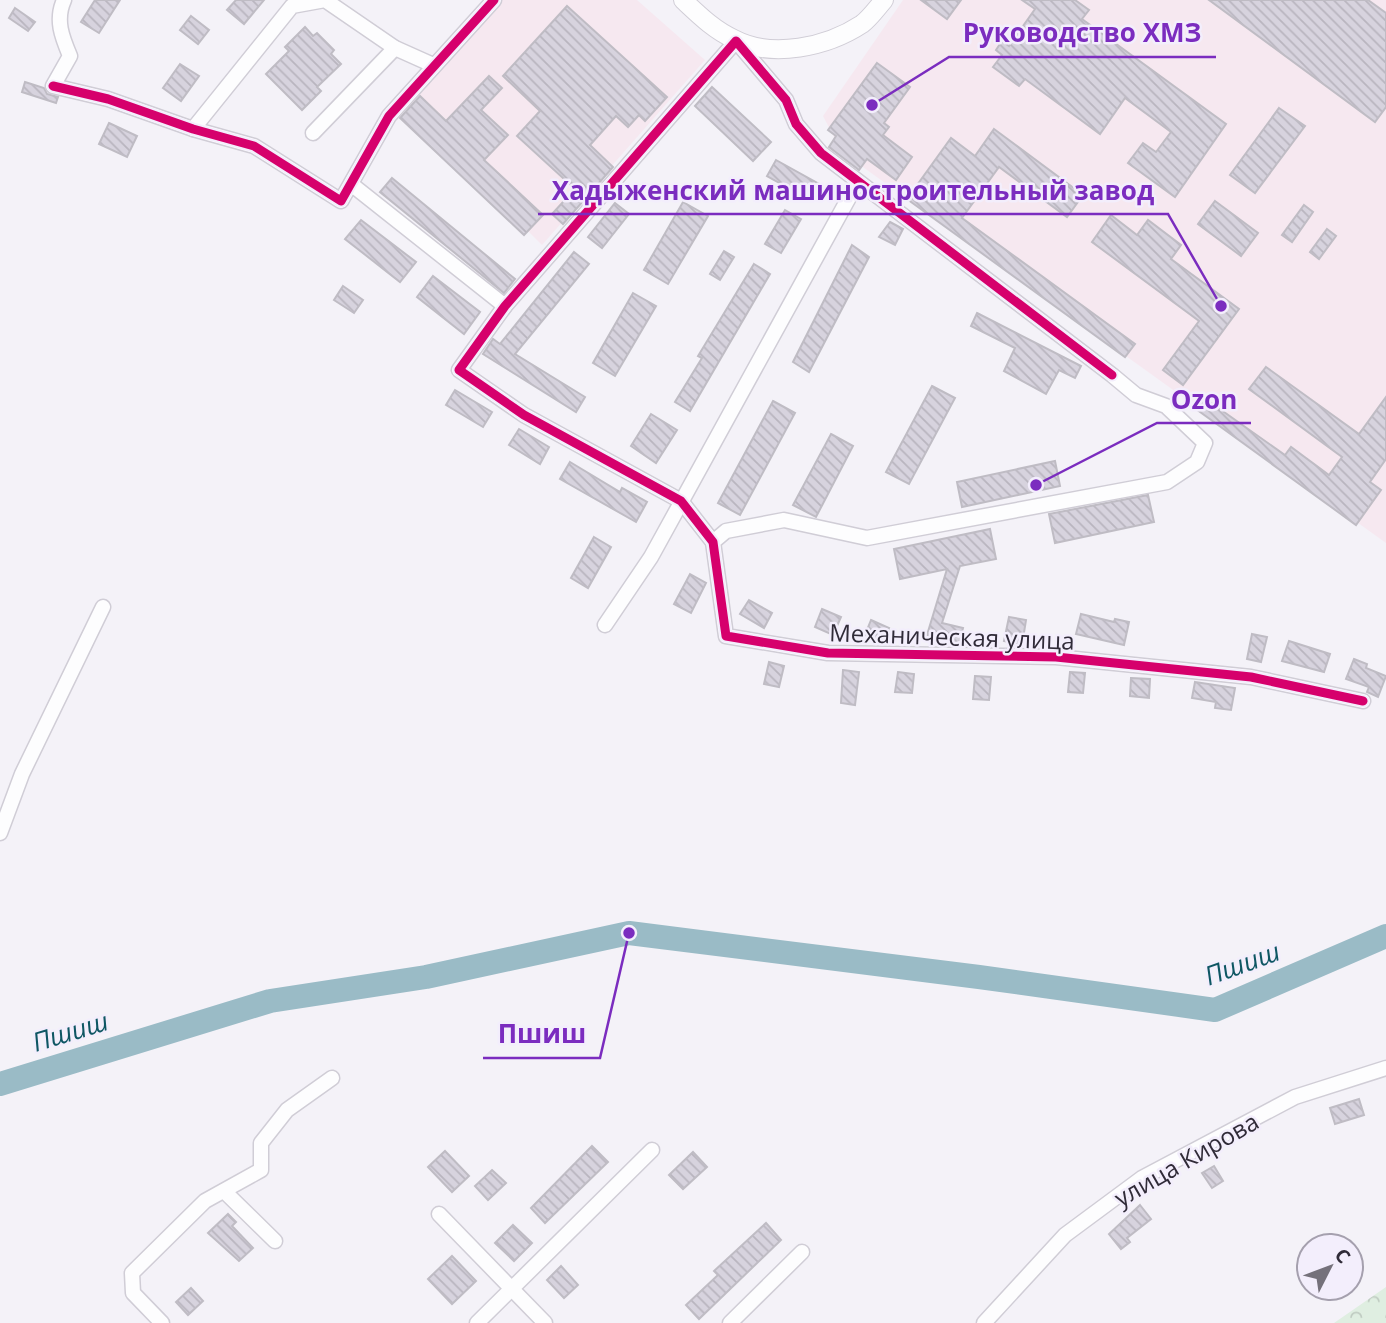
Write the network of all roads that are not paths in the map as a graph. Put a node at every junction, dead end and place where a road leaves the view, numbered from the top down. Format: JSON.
{"nodes":[{"id":1,"x":64,"y":0,"type":"edge"},
{"id":2,"x":494,"y":0,"type":"edge"},
{"id":3,"x":683,"y":0,"type":"edge"},
{"id":4,"x":884,"y":0,"type":"edge"},
{"id":5,"x":736,"y":41,"type":"junction"},
{"id":6,"x":395,"y":48,"type":"junction"},
{"id":7,"x":433,"y":65,"type":"junction"},
{"id":8,"x":193,"y":129,"type":"junction"},
{"id":9,"x":313,"y":133,"type":"dead end"},
{"id":10,"x":857,"y":183,"type":"junction"},
{"id":11,"x":351,"y":184,"type":"junction"},
{"id":12,"x":505,"y":306,"type":"junction"},
{"id":13,"x":681,"y":501,"type":"junction"},
{"id":14,"x":713,"y":542,"type":"junction"},
{"id":15,"x":103,"y":607,"type":"dead end"},
{"id":16,"x":605,"y":625,"type":"dead end"},
{"id":17,"x":1363,"y":701,"type":"dead end"},
{"id":18,"x":0,"y":832,"type":"edge"},
{"id":19,"x":1386,"y":1068,"type":"edge"},
{"id":20,"x":332,"y":1078,"type":"dead end"},
{"id":21,"x":652,"y":1150,"type":"dead end"},
{"id":22,"x":224,"y":1191,"type":"junction"},
{"id":23,"x":439,"y":1214,"type":"dead end"},
{"id":24,"x":275,"y":1241,"type":"dead end"},
{"id":25,"x":802,"y":1252,"type":"dead end"},
{"id":26,"x":513,"y":1289,"type":"junction"},
{"id":27,"x":162,"y":1323,"type":"edge"},
{"id":28,"x":477,"y":1323,"type":"edge"},
{"id":29,"x":545,"y":1323,"type":"edge"},
{"id":30,"x":730,"y":1323,"type":"edge"},
{"id":31,"x":984,"y":1323,"type":"edge"}],
"edges":[{"from":1,"to":8,"type":"street"},
{"from":2,"to":7,"type":"street"},
{"from":3,"to":5,"type":"main road"},
{"from":4,"to":5,"type":"main road"},
{"from":5,"to":10,"type":"street"},
{"from":5,"to":12,"type":"street"},
{"from":6,"to":7,"type":"street"},
{"from":6,"to":8,"type":"street"},
{"from":6,"to":9,"type":"street"},
{"from":7,"to":11,"type":"street"},
{"from":8,"to":11,"type":"street"},
{"from":10,"to":13,"type":"street"},
{"from":10,"to":14,"type":"street"},
{"from":11,"to":12,"type":"street"},
{"from":12,"to":13,"type":"street"},
{"from":13,"to":14,"type":"street"},
{"from":13,"to":16,"type":"street"},
{"from":14,"to":17,"type":"street","name":"Механическая улица"},
{"from":15,"to":18,"type":"street"},
{"from":19,"to":31,"type":"street","name":"улица Кирова"},
{"from":20,"to":22,"type":"street"},
{"from":21,"to":26,"type":"street"},
{"from":22,"to":24,"type":"street"},
{"from":22,"to":27,"type":"street"},
{"from":23,"to":26,"type":"street"},
{"from":25,"to":30,"type":"street"},
{"from":26,"to":28,"type":"street"},
{"from":26,"to":29,"type":"street"}]}
